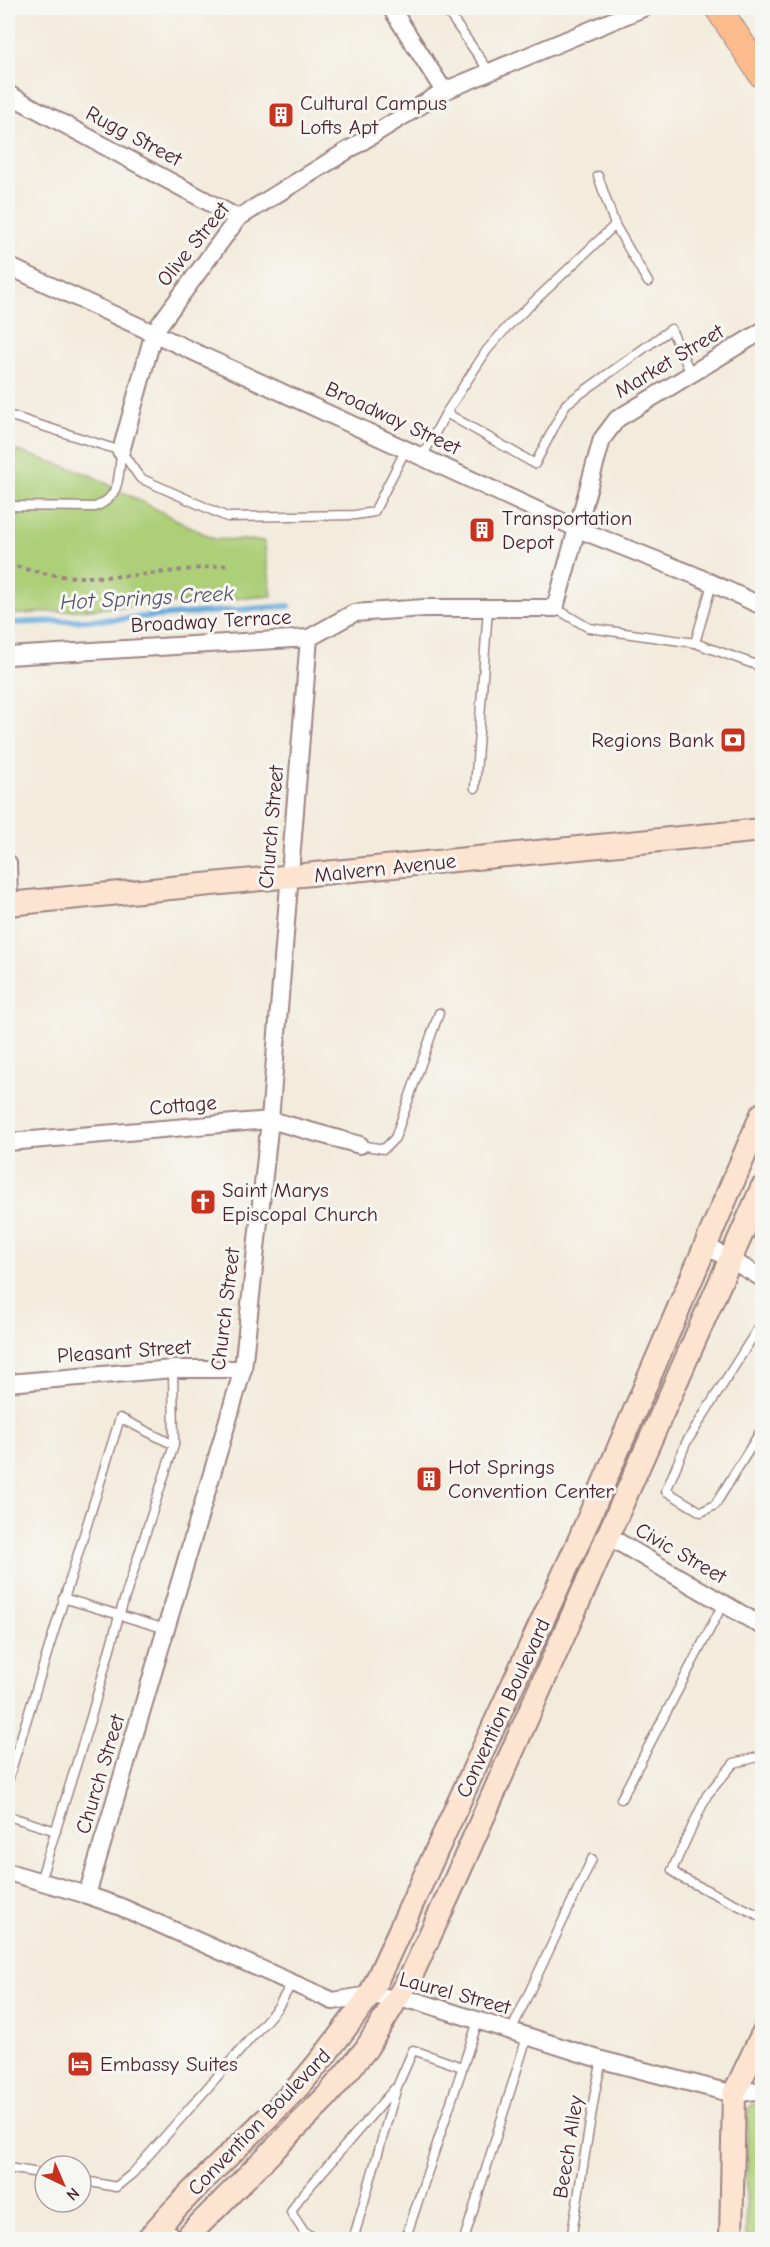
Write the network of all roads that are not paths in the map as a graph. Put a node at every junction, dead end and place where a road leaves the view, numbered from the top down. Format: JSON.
{"nodes":[{"id":1,"x":391,"y":8,"type":"edge"},
{"id":2,"x":445,"y":8,"type":"edge"},
{"id":3,"x":643,"y":8,"type":"edge"},
{"id":4,"x":718,"y":8,"type":"edge"},
{"id":5,"x":489,"y":71,"type":"junction"},
{"id":6,"x":762,"y":75,"type":"edge"},
{"id":7,"x":444,"y":91,"type":"junction"},
{"id":8,"x":8,"y":94,"type":"edge"},
{"id":9,"x":598,"y":176,"type":"dead end"},
{"id":10,"x":238,"y":218,"type":"junction"},
{"id":11,"x":615,"y":225,"type":"junction"},
{"id":12,"x":8,"y":266,"type":"edge"},
{"id":13,"x":648,"y":282,"type":"dead end"},
{"id":14,"x":762,"y":331,"type":"edge"},
{"id":15,"x":154,"y":332,"type":"junction"},
{"id":16,"x":691,"y":374,"type":"junction"},
{"id":17,"x":446,"y":413,"type":"junction"},
{"id":18,"x":8,"y":416,"type":"edge"},
{"id":19,"x":406,"y":449,"type":"junction"},
{"id":20,"x":121,"y":451,"type":"junction"},
{"id":21,"x":422,"y":457,"type":"junction"},
{"id":22,"x":8,"y":506,"type":"edge"},
{"id":23,"x":578,"y":529,"type":"junction"},
{"id":24,"x":712,"y":584,"type":"junction"},
{"id":25,"x":762,"y":606,"type":"edge"},
{"id":26,"x":555,"y":608,"type":"junction"},
{"id":27,"x":488,"y":609,"type":"junction"},
{"id":28,"x":309,"y":638,"type":"junction"},
{"id":29,"x":695,"y":643,"type":"junction"},
{"id":30,"x":8,"y":656,"type":"edge"},
{"id":31,"x":762,"y":667,"type":"edge"},
{"id":32,"x":475,"y":788,"type":"dead end"},
{"id":33,"x":762,"y":830,"type":"edge"},
{"id":34,"x":8,"y":863,"type":"edge"},
{"id":35,"x":289,"y":877,"type":"junction"},
{"id":36,"x":8,"y":904,"type":"edge"},
{"id":37,"x":438,"y":1013,"type":"dead end"},
{"id":38,"x":762,"y":1114,"type":"edge"},
{"id":39,"x":270,"y":1120,"type":"junction"},
{"id":40,"x":8,"y":1142,"type":"edge"},
{"id":41,"x":360,"y":1145,"type":"joint"},
{"id":42,"x":762,"y":1188,"type":"edge"},
{"id":43,"x":705,"y":1245,"type":"junction"},
{"id":44,"x":731,"y":1260,"type":"junction"},
{"id":45,"x":762,"y":1278,"type":"edge"},
{"id":46,"x":762,"y":1333,"type":"edge"},
{"id":47,"x":173,"y":1369,"type":"junction"},
{"id":48,"x":243,"y":1369,"type":"junction"},
{"id":49,"x":8,"y":1383,"type":"edge"},
{"id":50,"x":762,"y":1429,"type":"edge"},
{"id":51,"x":174,"y":1445,"type":"junction"},
{"id":52,"x":608,"y":1536,"type":"junction"},
{"id":53,"x":63,"y":1598,"type":"junction"},
{"id":54,"x":723,"y":1604,"type":"junction"},
{"id":55,"x":119,"y":1616,"type":"junction"},
{"id":56,"x":762,"y":1626,"type":"edge"},
{"id":57,"x":166,"y":1629,"type":"junction"},
{"id":58,"x":762,"y":1756,"type":"edge"},
{"id":59,"x":8,"y":1780,"type":"edge"},
{"id":60,"x":621,"y":1799,"type":"dead end"},
{"id":61,"x":8,"y":1816,"type":"edge"},
{"id":62,"x":56,"y":1831,"type":"junction"},
{"id":63,"x":592,"y":1859,"type":"dead end"},
{"id":64,"x":8,"y":1872,"type":"edge"},
{"id":65,"x":40,"y":1881,"type":"junction"},
{"id":66,"x":87,"y":1894,"type":"junction"},
{"id":67,"x":762,"y":1917,"type":"edge"},
{"id":68,"x":292,"y":1983,"type":"junction"},
{"id":69,"x":370,"y":1995,"type":"junction"},
{"id":70,"x":398,"y":1998,"type":"junction"},
{"id":71,"x":478,"y":2021,"type":"junction"},
{"id":72,"x":519,"y":2034,"type":"junction"},
{"id":73,"x":762,"y":2035,"type":"edge"},
{"id":74,"x":602,"y":2060,"type":"junction"},
{"id":75,"x":462,"y":2067,"type":"junction"},
{"id":76,"x":397,"y":2087,"type":"junction"},
{"id":77,"x":762,"y":2090,"type":"edge"},
{"id":78,"x":734,"y":2094,"type":"junction"},
{"id":79,"x":8,"y":2168,"type":"edge"},
{"id":80,"x":33,"y":2172,"type":"edge"},
{"id":81,"x":93,"y":2182,"type":"edge"},
{"id":82,"x":153,"y":2232,"type":"edge"},
{"id":83,"x":177,"y":2240,"type":"edge"},
{"id":84,"x":184,"y":2240,"type":"edge"},
{"id":85,"x":319,"y":2240,"type":"edge"},
{"id":86,"x":352,"y":2240,"type":"edge"},
{"id":87,"x":405,"y":2240,"type":"edge"},
{"id":88,"x":464,"y":2240,"type":"edge"},
{"id":89,"x":571,"y":2240,"type":"edge"},
{"id":90,"x":731,"y":2240,"type":"edge"}],
"edges":[{"from":1,"to":7,"type":"street"},
{"from":2,"to":5,"type":"lane"},
{"from":3,"to":5,"type":"street","name":"Olive Street"},
{"from":4,"to":6,"type":"main road"},
{"from":5,"to":7,"type":"street","name":"Olive Street"},
{"from":7,"to":10,"type":"street","name":"Olive Street"},
{"from":8,"to":10,"type":"street","name":"Rugg Street"},
{"from":9,"to":11,"type":"lane"},
{"from":10,"to":15,"type":"street","name":"Olive Street"},
{"from":11,"to":13,"type":"lane"},
{"from":11,"to":17,"type":"lane"},
{"from":12,"to":15,"type":"street","name":"Broadway Street"},
{"from":14,"to":16,"type":"street","name":"Market Street"},
{"from":15,"to":19,"type":"street","name":"Broadway Street"},
{"from":15,"to":20,"type":"street","name":"Olive Street"},
{"from":16,"to":17,"type":"lane"},
{"from":16,"to":23,"type":"street","name":"Market Street"},
{"from":17,"to":21,"type":"lane"},
{"from":18,"to":20,"type":"lane"},
{"from":19,"to":20,"type":"lane"},
{"from":19,"to":21,"type":"street","name":"Broadway Street"},
{"from":20,"to":22,"type":"lane"},
{"from":21,"to":23,"type":"street","name":"Broadway Street"},
{"from":23,"to":24,"type":"street","name":"Broadway Street"},
{"from":23,"to":26,"type":"street","name":"Market Street"},
{"from":24,"to":25,"type":"street","name":"Broadway Street"},
{"from":24,"to":29,"type":"lane"},
{"from":26,"to":27,"type":"street","name":"Broadway Terrace"},
{"from":26,"to":29,"type":"lane"},
{"from":27,"to":28,"type":"street","name":"Broadway Terrace"},
{"from":27,"to":32,"type":"lane"},
{"from":28,"to":30,"type":"street","name":"Broadway Terrace"},
{"from":28,"to":35,"type":"street","name":"Church Street"},
{"from":29,"to":31,"type":"lane"},
{"from":33,"to":35,"type":"street","name":"Malvern Avenue"},
{"from":34,"to":36,"type":"street"},
{"from":35,"to":36,"type":"street","name":"Malvern Avenue"},
{"from":35,"to":39,"type":"street","name":"Church Street"},
{"from":37,"to":41,"type":"lane"},
{"from":38,"to":43,"type":"street","name":"Convention Boulevard"},
{"from":39,"to":40,"type":"street","name":"Cottage"},
{"from":39,"to":41,"type":"street","name":"Cottage"},
{"from":39,"to":48,"type":"street","name":"Church Street"},
{"from":42,"to":44,"type":"street","name":"Convention Boulevard"},
{"from":43,"to":44,"type":"street"},
{"from":43,"to":69,"type":"street","name":"Convention Boulevard"},
{"from":44,"to":45,"type":"street"},
{"from":44,"to":52,"type":"street","name":"Convention Boulevard"},
{"from":46,"to":50,"type":"lane"},
{"from":47,"to":48,"type":"street","name":"Pleasant Street"},
{"from":47,"to":49,"type":"street","name":"Pleasant Street"},
{"from":47,"to":51,"type":"lane"},
{"from":48,"to":57,"type":"street","name":"Church Street"},
{"from":51,"to":53,"type":"lane"},
{"from":51,"to":55,"type":"lane"},
{"from":52,"to":54,"type":"street","name":"Civic Street"},
{"from":52,"to":70,"type":"street","name":"Convention Boulevard"},
{"from":53,"to":55,"type":"lane"},
{"from":53,"to":59,"type":"lane"},
{"from":54,"to":56,"type":"street","name":"Civic Street"},
{"from":54,"to":60,"type":"lane"},
{"from":55,"to":57,"type":"lane"},
{"from":55,"to":62,"type":"lane"},
{"from":57,"to":66,"type":"street","name":"Church Street"},
{"from":58,"to":67,"type":"lane"},
{"from":61,"to":62,"type":"lane"},
{"from":62,"to":65,"type":"lane"},
{"from":63,"to":72,"type":"lane"},
{"from":64,"to":65,"type":"street","name":"Laurel Street"},
{"from":65,"to":66,"type":"street","name":"Laurel Street"},
{"from":66,"to":68,"type":"street","name":"Laurel Street"},
{"from":68,"to":69,"type":"street","name":"Laurel Street"},
{"from":68,"to":81,"type":"lane"},
{"from":69,"to":70,"type":"street","name":"Laurel Street"},
{"from":69,"to":82,"type":"street","name":"Convention Boulevard"},
{"from":70,"to":71,"type":"street","name":"Laurel Street"},
{"from":70,"to":84,"type":"street","name":"Convention Boulevard"},
{"from":71,"to":72,"type":"street","name":"Laurel Street"},
{"from":71,"to":75,"type":"lane"},
{"from":72,"to":74,"type":"street","name":"Laurel Street"},
{"from":72,"to":88,"type":"lane"},
{"from":73,"to":78,"type":"street"},
{"from":74,"to":78,"type":"street","name":"Laurel Street"},
{"from":74,"to":89,"type":"lane","name":"Beech Alley"},
{"from":75,"to":76,"type":"lane"},
{"from":75,"to":87,"type":"lane"},
{"from":76,"to":85,"type":"lane"},
{"from":76,"to":86,"type":"lane"},
{"from":77,"to":78,"type":"street","name":"Laurel Street"},
{"from":78,"to":90,"type":"street"},
{"from":79,"to":80,"type":"lane"},
{"from":82,"to":83,"type":"street"}]}
